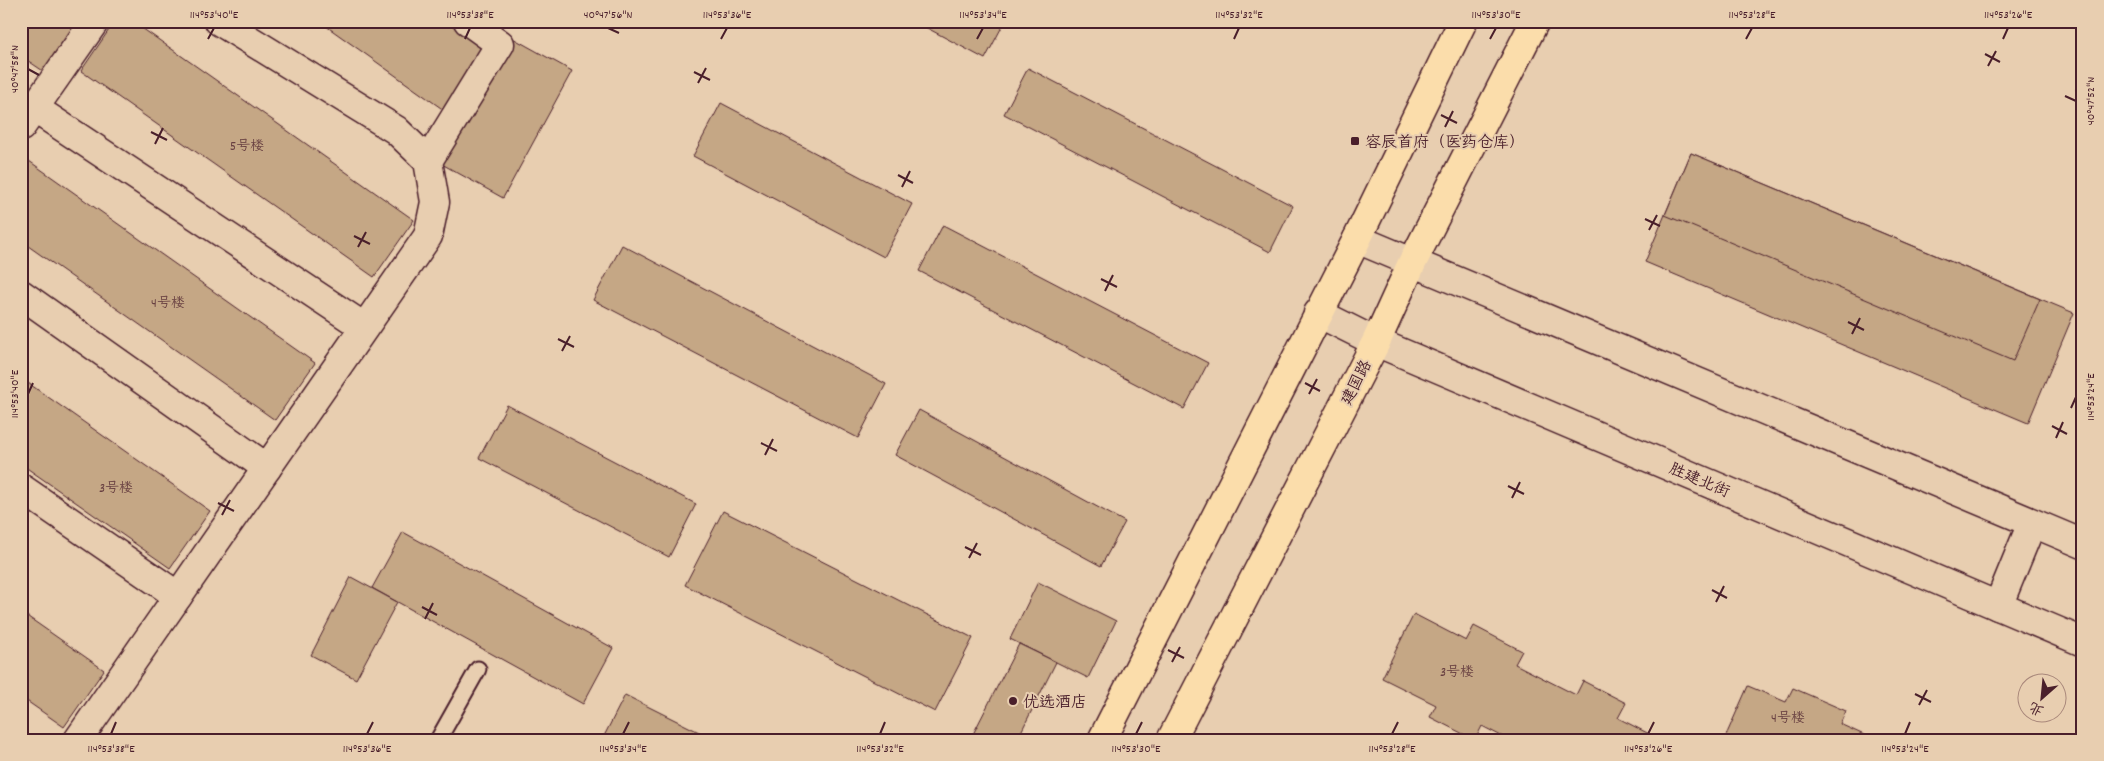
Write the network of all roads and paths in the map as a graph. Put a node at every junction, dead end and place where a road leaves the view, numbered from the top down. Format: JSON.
{"nodes":[{"id":1,"x":94,"y":21,"type":"edge"},
{"id":2,"x":219,"y":21,"type":"edge"},
{"id":3,"x":468,"y":21,"type":"edge"},
{"id":4,"x":1463,"y":21,"type":"edge"},
{"id":5,"x":1535,"y":21,"type":"edge"},
{"id":6,"x":26,"y":114,"type":"edge"},
{"id":7,"x":428,"y":161,"type":"junction"},
{"id":8,"x":1357,"y":239,"type":"junction"},
{"id":9,"x":1412,"y":263,"type":"junction"},
{"id":10,"x":21,"y":294,"type":"edge"},
{"id":11,"x":1318,"y":313,"type":"junction"},
{"id":12,"x":364,"y":327,"type":"junction"},
{"id":13,"x":1376,"y":342,"type":"junction"},
{"id":14,"x":267,"y":468,"type":"junction"},
{"id":15,"x":21,"y":488,"type":"edge"},
{"id":16,"x":2032,"y":523,"type":"junction"},
{"id":17,"x":2083,"y":544,"type":"edge"},
{"id":18,"x":178,"y":596,"type":"junction"},
{"id":19,"x":1998,"y":606,"type":"junction"},
{"id":20,"x":2083,"y":642,"type":"edge"},
{"id":21,"x":478,"y":669,"type":"dead end"},
{"id":22,"x":78,"y":740,"type":"edge"},
{"id":23,"x":438,"y":740,"type":"edge"},
{"id":24,"x":1102,"y":740,"type":"edge"},
{"id":25,"x":1171,"y":740,"type":"edge"}],
"edges":[{"from":1,"to":6,"type":"street"},
{"from":2,"to":7,"type":"street"},
{"from":3,"to":7,"type":"street"},
{"from":4,"to":8,"type":"main road"},
{"from":5,"to":9,"type":"main road","name":"建国路"},
{"from":6,"to":12,"type":"street"},
{"from":7,"to":12,"type":"street"},
{"from":8,"to":9,"type":"street"},
{"from":8,"to":11,"type":"main road"},
{"from":9,"to":13,"type":"main road","name":"建国路"},
{"from":9,"to":16,"type":"street"},
{"from":10,"to":14,"type":"street"},
{"from":11,"to":13,"type":"street","name":"胜建北街"},
{"from":11,"to":24,"type":"main road"},
{"from":12,"to":14,"type":"street"},
{"from":13,"to":19,"type":"street","name":"胜建北街"},
{"from":13,"to":25,"type":"main road","name":"建国路"},
{"from":14,"to":18,"type":"street"},
{"from":15,"to":18,"type":"street"},
{"from":16,"to":17,"type":"street"},
{"from":16,"to":19,"type":"street"},
{"from":18,"to":22,"type":"street"},
{"from":19,"to":20,"type":"street","name":"胜建北街"},
{"from":21,"to":23,"type":"lane"}]}
